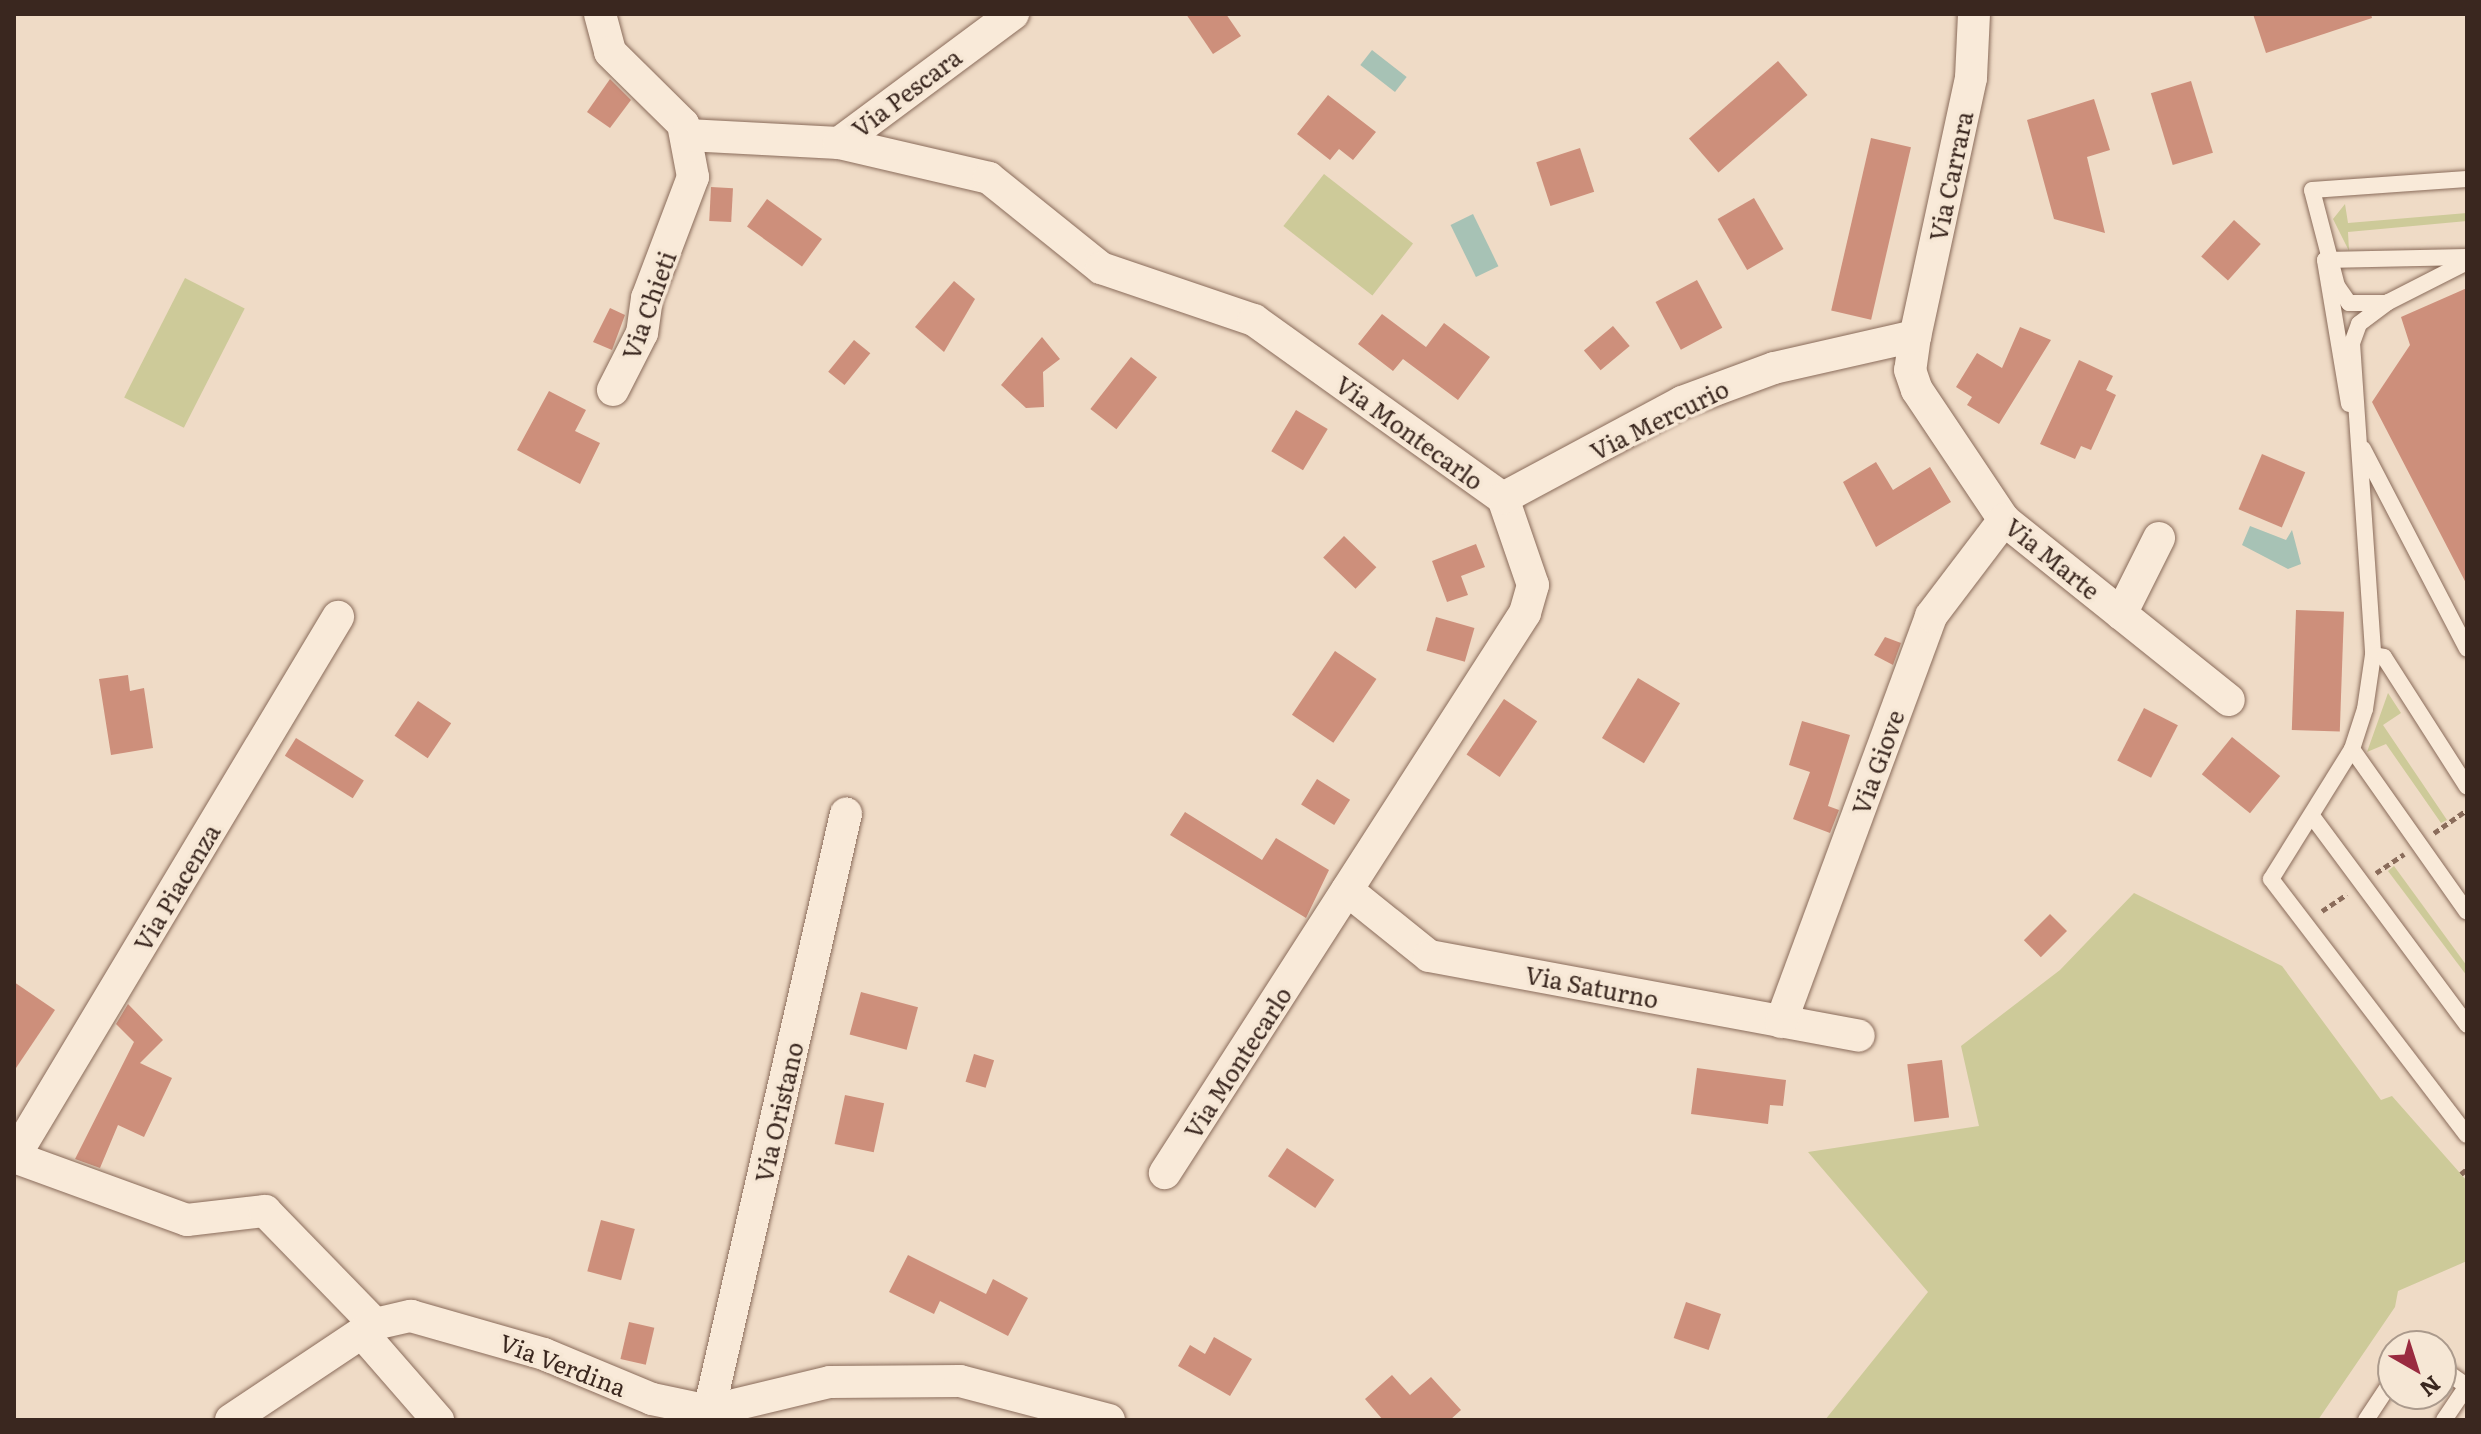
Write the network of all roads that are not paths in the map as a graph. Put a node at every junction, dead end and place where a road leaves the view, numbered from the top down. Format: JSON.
{"nodes":[{"id":1,"x":600,"y":14,"type":"edge"},
{"id":2,"x":1013,"y":14,"type":"edge"},
{"id":3,"x":1974,"y":14,"type":"edge"},
{"id":4,"x":687,"y":135,"type":"junction"},
{"id":5,"x":839,"y":143,"type":"junction"},
{"id":6,"x":2467,"y":179,"type":"edge"},
{"id":7,"x":2467,"y":259,"type":"edge"},
{"id":8,"x":2325,"y":260,"type":"junction"},
{"id":9,"x":2388,"y":302,"type":"junction"},
{"id":10,"x":1915,"y":336,"type":"junction"},
{"id":11,"x":613,"y":390,"type":"dead end"},
{"id":12,"x":2357,"y":437,"type":"junction"},
{"id":13,"x":1503,"y":498,"type":"junction"},
{"id":14,"x":2004,"y":520,"type":"junction"},
{"id":15,"x":2159,"y":538,"type":"dead end"},
{"id":16,"x":2121,"y":614,"type":"junction"},
{"id":17,"x":338,"y":617,"type":"dead end"},
{"id":18,"x":2467,"y":649,"type":"edge"},
{"id":19,"x":2373,"y":655,"type":"junction"},
{"id":20,"x":2229,"y":700,"type":"dead end"},
{"id":21,"x":2352,"y":749,"type":"junction"},
{"id":22,"x":2467,"y":787,"type":"edge"},
{"id":23,"x":846,"y":814,"type":"dead end"},
{"id":24,"x":2312,"y":816,"type":"junction"},
{"id":25,"x":1347,"y":890,"type":"junction"},
{"id":26,"x":2467,"y":912,"type":"edge"},
{"id":27,"x":1781,"y":1022,"type":"junction"},
{"id":28,"x":2467,"y":1025,"type":"edge"},
{"id":29,"x":1859,"y":1036,"type":"dead end"},
{"id":30,"x":2467,"y":1135,"type":"edge"},
{"id":31,"x":14,"y":1157,"type":"edge"},
{"id":32,"x":1165,"y":1173,"type":"dead end"},
{"id":33,"x":369,"y":1329,"type":"junction"},
{"id":34,"x":2467,"y":1386,"type":"edge"},
{"id":35,"x":2377,"y":1403,"type":"edge"},
{"id":36,"x":709,"y":1411,"type":"junction"},
{"id":37,"x":1062,"y":1414,"type":"edge"},
{"id":38,"x":231,"y":1420,"type":"edge"},
{"id":39,"x":438,"y":1420,"type":"edge"},
{"id":40,"x":1109,"y":1420,"type":"edge"},
{"id":41,"x":2366,"y":1420,"type":"edge"},
{"id":42,"x":2444,"y":1420,"type":"edge"}],
"edges":[{"from":1,"to":4,"type":"street","name":"Via Chieti"},
{"from":2,"to":5,"type":"street","name":"Via Pescara"},
{"from":3,"to":10,"type":"street","name":"Via Carrara"},
{"from":4,"to":5,"type":"street","name":"Via Montecarlo"},
{"from":4,"to":11,"type":"street","name":"Via Chieti"},
{"from":5,"to":13,"type":"street","name":"Via Montecarlo"},
{"from":6,"to":8,"type":"lane"},
{"from":7,"to":8,"type":"lane"},
{"from":7,"to":9,"type":"lane"},
{"from":8,"to":9,"type":"lane"},
{"from":8,"to":12,"type":"lane"},
{"from":9,"to":12,"type":"lane"},
{"from":10,"to":13,"type":"street","name":"Via Mercurio"},
{"from":10,"to":14,"type":"street","name":"Via Marte"},
{"from":12,"to":18,"type":"lane"},
{"from":12,"to":19,"type":"lane"},
{"from":13,"to":25,"type":"street","name":"Via Montecarlo"},
{"from":14,"to":16,"type":"street","name":"Via Marte"},
{"from":14,"to":27,"type":"street","name":"Via Giove"},
{"from":15,"to":16,"type":"street"},
{"from":16,"to":20,"type":"street","name":"Via Marte"},
{"from":17,"to":31,"type":"street","name":"Via Piacenza"},
{"from":19,"to":21,"type":"lane"},
{"from":19,"to":22,"type":"lane"},
{"from":21,"to":24,"type":"lane"},
{"from":21,"to":26,"type":"lane"},
{"from":23,"to":36,"type":"street","name":"Via Oristano"},
{"from":24,"to":28,"type":"lane"},
{"from":24,"to":30,"type":"lane"},
{"from":25,"to":27,"type":"street","name":"Via Saturno"},
{"from":25,"to":32,"type":"street","name":"Via Montecarlo"},
{"from":27,"to":29,"type":"street","name":"Via Saturno"},
{"from":31,"to":33,"type":"street"},
{"from":33,"to":36,"type":"street","name":"Via Verdina"},
{"from":33,"to":38,"type":"street","name":"Via Verdina"},
{"from":33,"to":39,"type":"street"},
{"from":34,"to":42,"type":"lane"},
{"from":35,"to":41,"type":"lane"},
{"from":36,"to":37,"type":"street","name":"Via Verdina"},
{"from":37,"to":40,"type":"street","name":"Via Verdina"}]}
